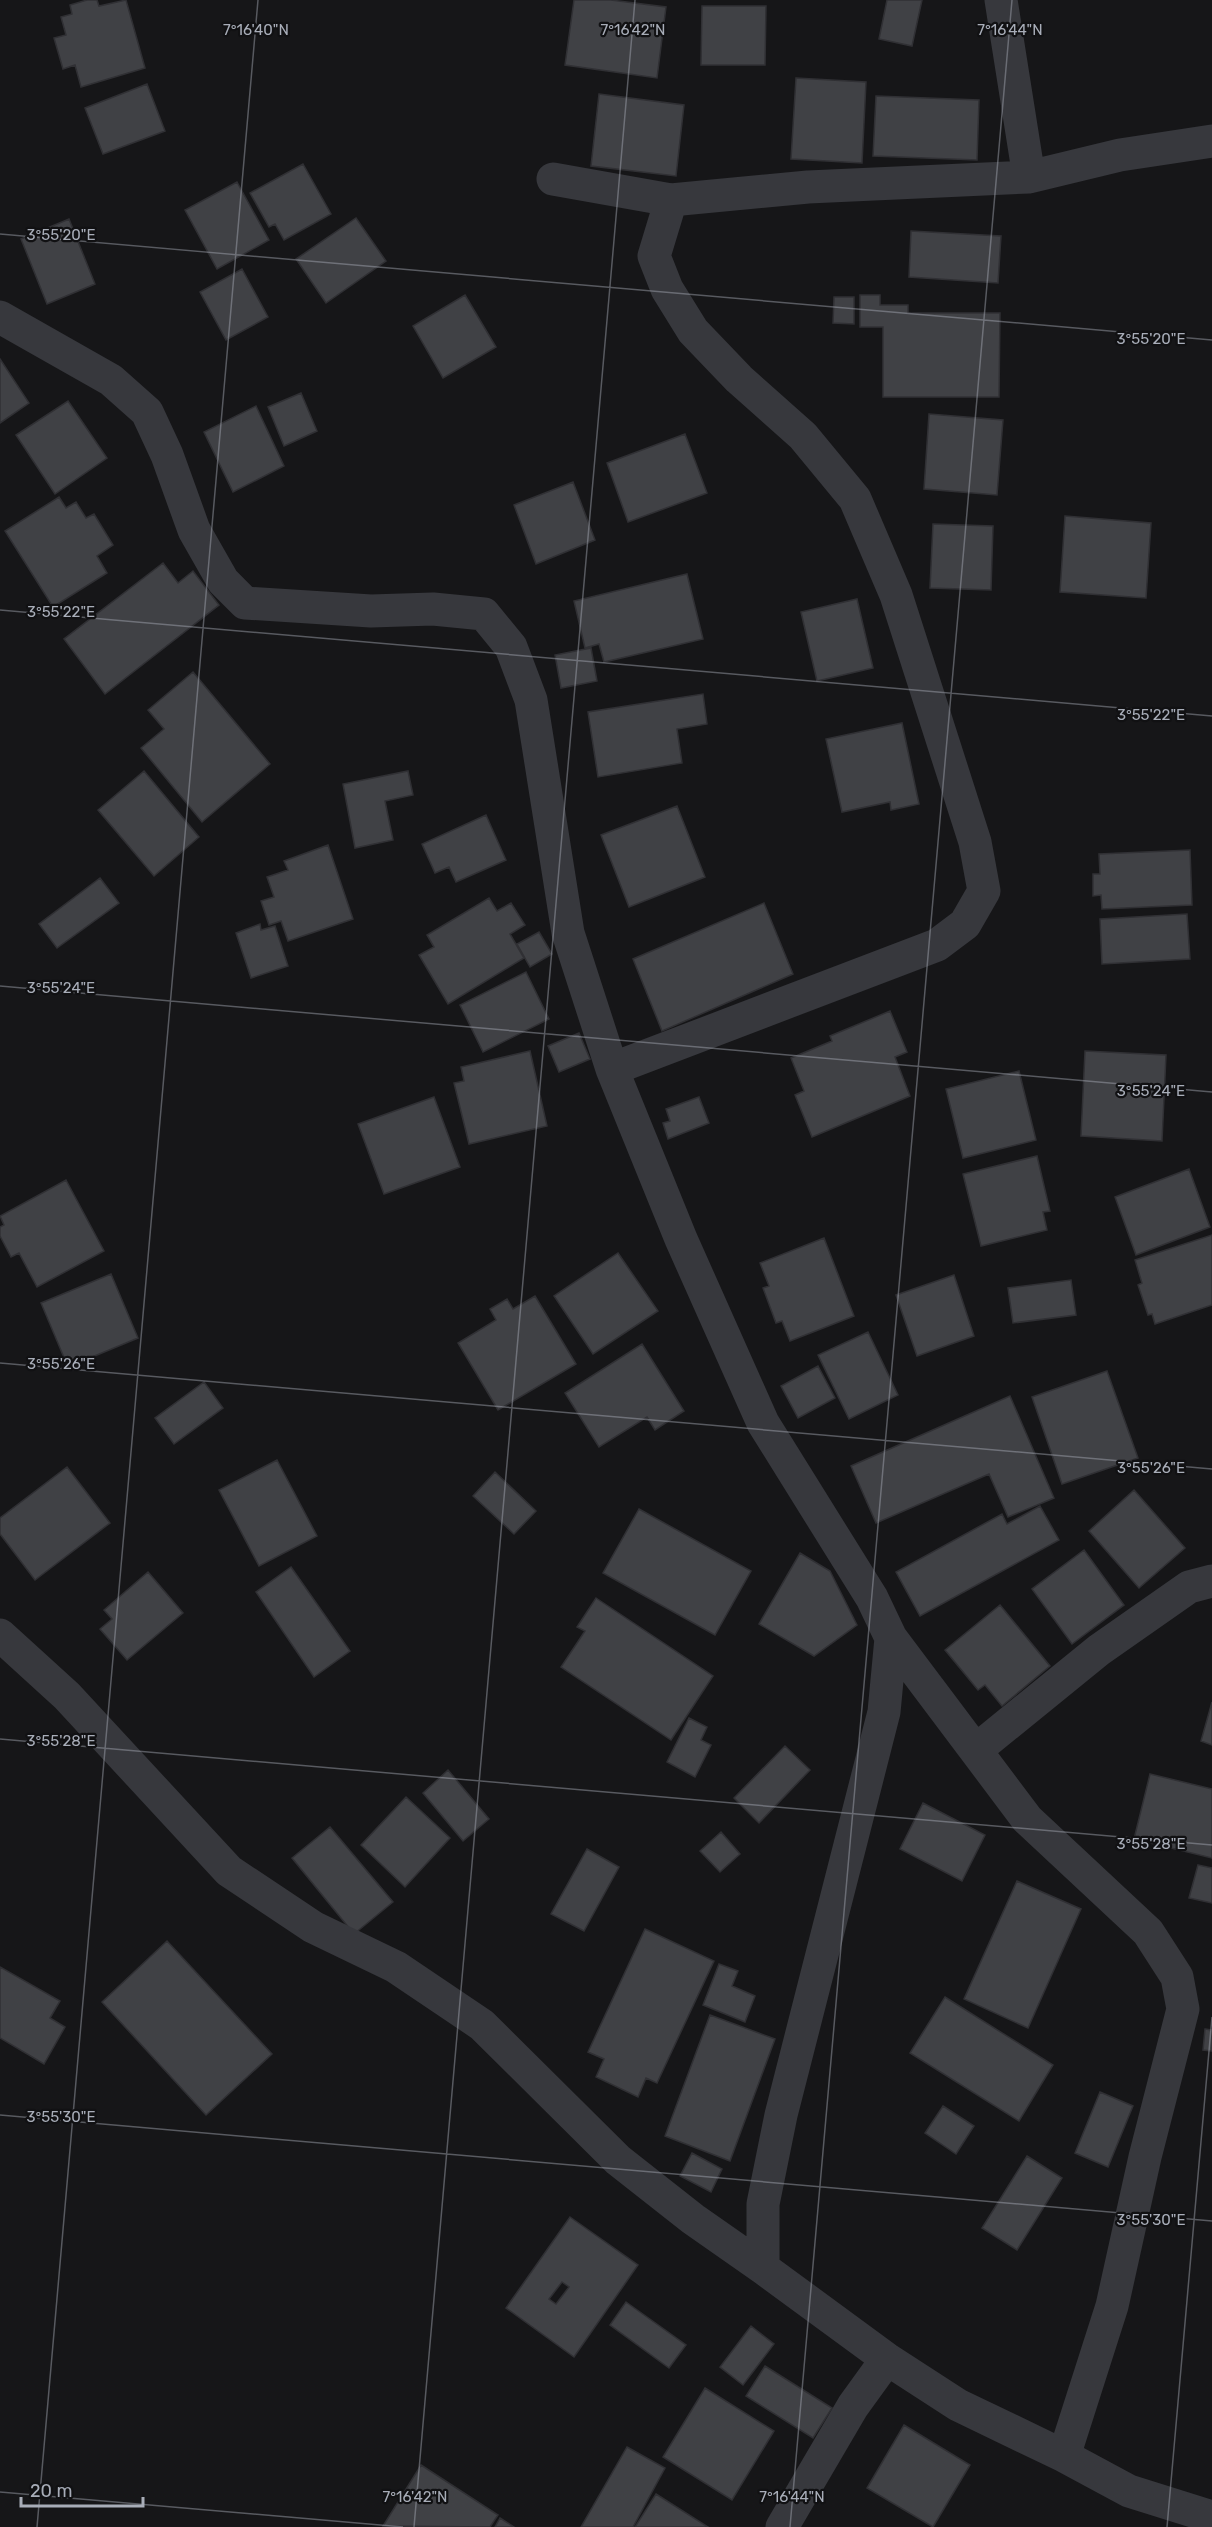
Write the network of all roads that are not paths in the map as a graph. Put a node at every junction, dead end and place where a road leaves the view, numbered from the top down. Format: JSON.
{"nodes":[{"id":1,"x":1001,"y":0,"type":"edge"},
{"id":2,"x":1212,"y":141,"type":"edge"},
{"id":3,"x":1029,"y":177,"type":"junction"},
{"id":4,"x":553,"y":179,"type":"dead end"},
{"id":5,"x":670,"y":200,"type":"junction"},
{"id":6,"x":0,"y":317,"type":"edge"},
{"id":7,"x":612,"y":1070,"type":"junction"},
{"id":8,"x":1212,"y":1581,"type":"edge"},
{"id":9,"x":0,"y":1635,"type":"edge"},
{"id":10,"x":891,"y":1638,"type":"junction"},
{"id":11,"x":976,"y":1750,"type":"junction"},
{"id":12,"x":763,"y":2268,"type":"junction"},
{"id":13,"x":887,"y":2359,"type":"junction"},
{"id":14,"x":1064,"y":2456,"type":"junction"},
{"id":15,"x":1212,"y":2517,"type":"edge"},
{"id":16,"x":782,"y":2527,"type":"edge"}],
"edges":[{"from":1,"to":3,"type":"street"},
{"from":2,"to":3,"type":"street"},
{"from":3,"to":5,"type":"street"},
{"from":4,"to":5,"type":"street"},
{"from":5,"to":7,"type":"street"},
{"from":6,"to":7,"type":"street"},
{"from":7,"to":10,"type":"street"},
{"from":8,"to":11,"type":"street"},
{"from":9,"to":12,"type":"street"},
{"from":10,"to":11,"type":"street"},
{"from":10,"to":12,"type":"street"},
{"from":11,"to":14,"type":"street"},
{"from":12,"to":13,"type":"street"},
{"from":13,"to":14,"type":"street"},
{"from":13,"to":16,"type":"street"},
{"from":14,"to":15,"type":"street"}]}
